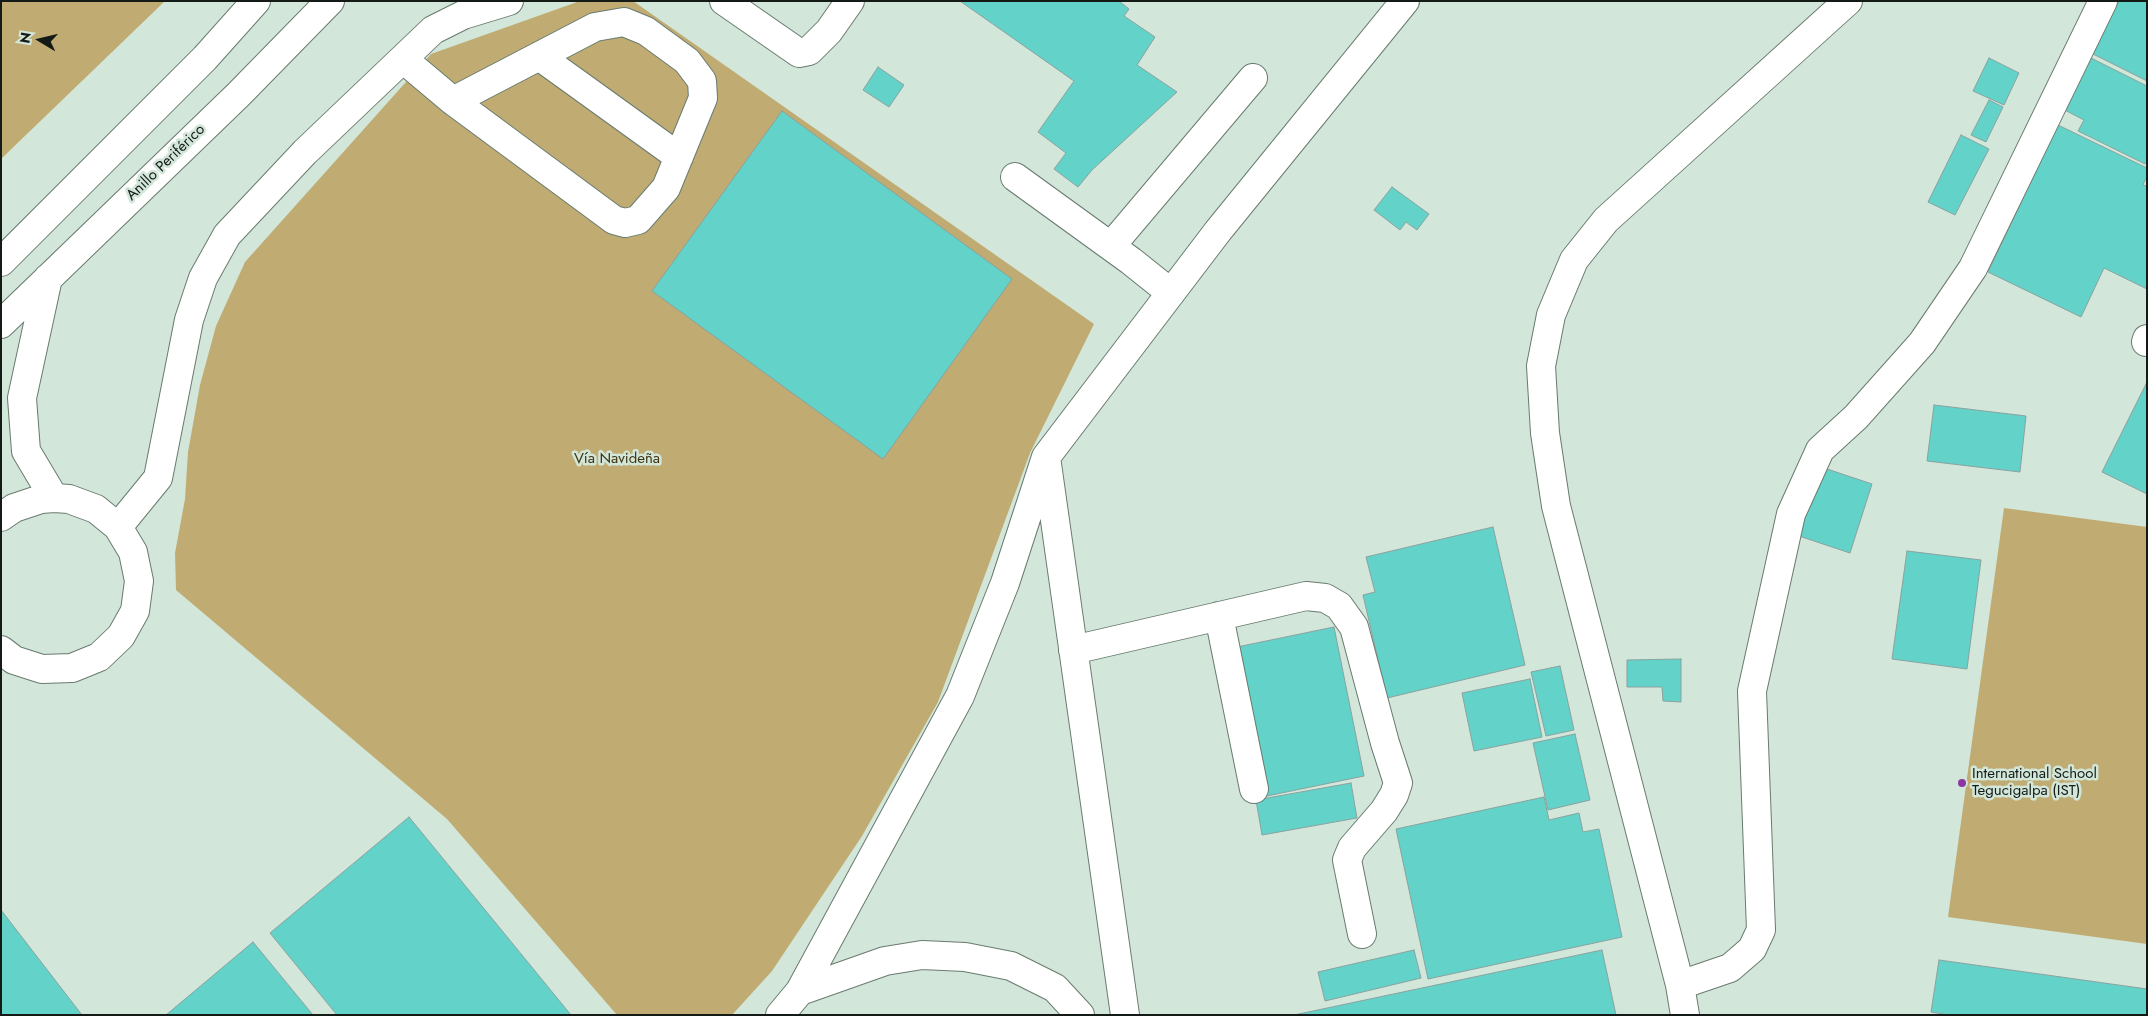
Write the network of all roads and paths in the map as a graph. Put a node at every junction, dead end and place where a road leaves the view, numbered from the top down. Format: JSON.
{"nodes":[{"id":1,"x":256,"y":1,"type":"edge"},
{"id":2,"x":330,"y":1,"type":"edge"},
{"id":3,"x":509,"y":1,"type":"edge"},
{"id":4,"x":724,"y":1,"type":"edge"},
{"id":5,"x":850,"y":1,"type":"edge"},
{"id":6,"x":1405,"y":1,"type":"edge"},
{"id":7,"x":1848,"y":1,"type":"edge"},
{"id":8,"x":2104,"y":1,"type":"edge"},
{"id":9,"x":538,"y":56,"type":"junction"},
{"id":10,"x":404,"y":59,"type":"junction"},
{"id":11,"x":1253,"y":78,"type":"dead end"},
{"id":12,"x":453,"y":101,"type":"junction"},
{"id":13,"x":679,"y":157,"type":"junction"},
{"id":14,"x":1014,"y":177,"type":"dead end"},
{"id":15,"x":1111,"y":246,"type":"junction"},
{"id":16,"x":1,"y":262,"type":"edge"},
{"id":17,"x":48,"y":278,"type":"junction"},
{"id":18,"x":1171,"y":293,"type":"junction"},
{"id":19,"x":1,"y":324,"type":"edge"},
{"id":20,"x":1046,"y":457,"type":"junction"},
{"id":21,"x":54,"y":498,"type":"junction"},
{"id":22,"x":1,"y":518,"type":"edge"},
{"id":23,"x":118,"y":527,"type":"junction"},
{"id":24,"x":1219,"y":616,"type":"junction"},
{"id":25,"x":1,"y":650,"type":"edge"},
{"id":26,"x":1073,"y":650,"type":"junction"},
{"id":27,"x":1254,"y":790,"type":"dead end"},
{"id":28,"x":1362,"y":934,"type":"dead end"},
{"id":29,"x":1680,"y":985,"type":"junction"},
{"id":30,"x":800,"y":991,"type":"junction"},
{"id":31,"x":780,"y":1015,"type":"edge"},
{"id":32,"x":1080,"y":1015,"type":"edge"},
{"id":33,"x":1125,"y":1015,"type":"edge"},
{"id":34,"x":1685,"y":1015,"type":"edge"}],
"edges":[{"from":1,"to":16,"type":"main road"},
{"from":2,"to":17,"type":"main road","name":"Anillo Periférico"},
{"from":3,"to":10,"type":"main road"},
{"from":4,"to":5,"type":"main road"},
{"from":6,"to":18,"type":"main road"},
{"from":7,"to":29,"type":"main road"},
{"from":8,"to":29,"type":"main road"},
{"from":9,"to":12,"type":"main road"},
{"from":9,"to":13,"type":"main road"},
{"from":9,"to":13,"type":"main road"},
{"from":10,"to":12,"type":"main road"},
{"from":10,"to":23,"type":"main road"},
{"from":11,"to":15,"type":"main road"},
{"from":12,"to":13,"type":"main road"},
{"from":14,"to":15,"type":"main road"},
{"from":15,"to":18,"type":"main road"},
{"from":17,"to":19,"type":"main road","name":"Anillo Periférico"},
{"from":17,"to":21,"type":"main road"},
{"from":18,"to":20,"type":"main road"},
{"from":20,"to":26,"type":"main road"},
{"from":20,"to":30,"type":"main road"},
{"from":21,"to":22,"type":"main road"},
{"from":21,"to":23,"type":"main road"},
{"from":23,"to":25,"type":"main road"},
{"from":24,"to":26,"type":"main road"},
{"from":24,"to":27,"type":"main road"},
{"from":24,"to":28,"type":"main road"},
{"from":26,"to":33,"type":"main road"},
{"from":29,"to":34,"type":"main road"},
{"from":30,"to":31,"type":"main road"},
{"from":30,"to":32,"type":"main road"}]}
